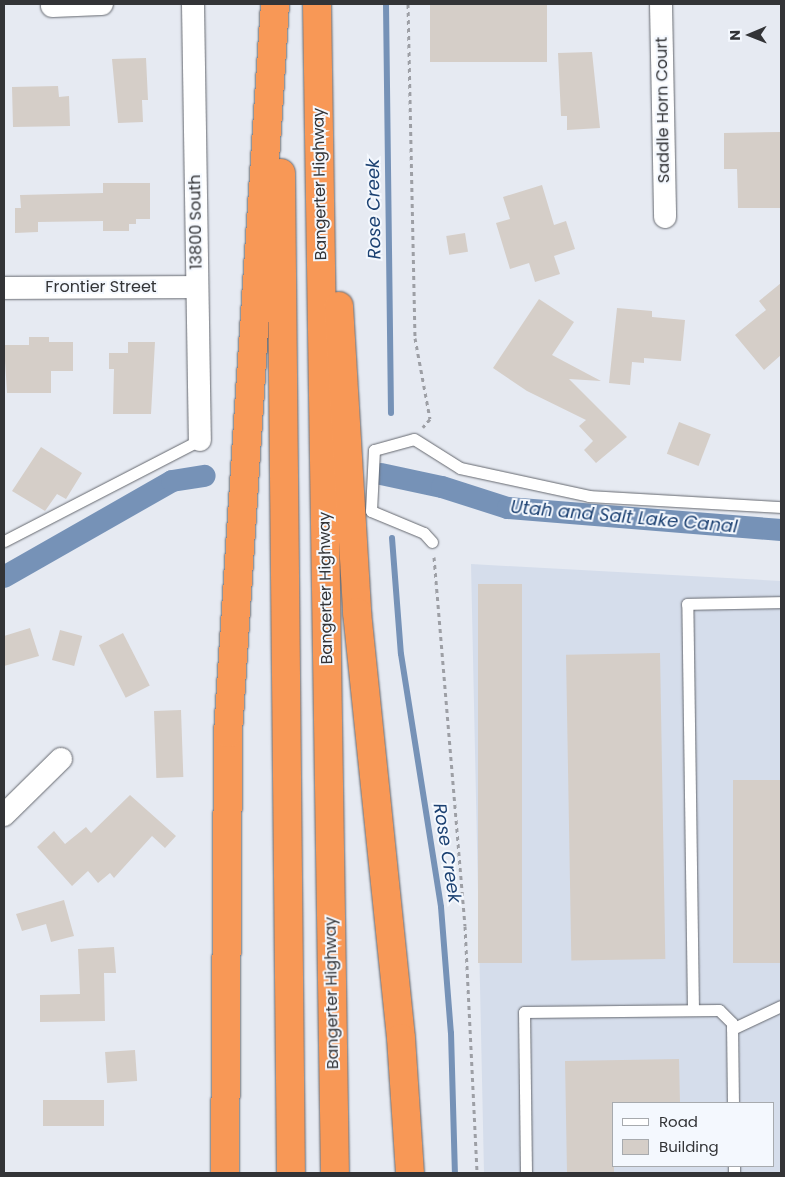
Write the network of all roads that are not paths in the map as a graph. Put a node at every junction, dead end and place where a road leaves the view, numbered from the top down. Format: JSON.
{"nodes":[{"id":1,"x":102,"y":4,"type":"edge"},
{"id":2,"x":192,"y":4,"type":"edge"},
{"id":3,"x":275,"y":4,"type":"edge"},
{"id":4,"x":280,"y":4,"type":"edge"},
{"id":5,"x":317,"y":4,"type":"edge"},
{"id":6,"x":661,"y":4,"type":"edge"},
{"id":7,"x":52,"y":6,"type":"dead end"},
{"id":8,"x":318,"y":65,"type":"junction"},
{"id":9,"x":664,"y":216,"type":"dead end"},
{"id":10,"x":198,"y":287,"type":"junction"},
{"id":11,"x":4,"y":288,"type":"edge"},
{"id":12,"x":200,"y":440,"type":"joint"},
{"id":13,"x":781,"y":507,"type":"edge"},
{"id":14,"x":4,"y":541,"type":"edge"},
{"id":15,"x":432,"y":542,"type":"road end"},
{"id":16,"x":781,"y":602,"type":"edge"},
{"id":17,"x":61,"y":759,"type":"dead end"},
{"id":18,"x":4,"y":815,"type":"edge"},
{"id":19,"x":781,"y":1006,"type":"edge"},
{"id":20,"x":693,"y":1010,"type":"junction"},
{"id":21,"x":732,"y":1029,"type":"junction"},
{"id":22,"x":733,"y":1102,"type":"edge"},
{"id":23,"x":225,"y":1173,"type":"edge"},
{"id":24,"x":291,"y":1173,"type":"edge"},
{"id":25,"x":335,"y":1173,"type":"edge"},
{"id":26,"x":410,"y":1173,"type":"edge"},
{"id":27,"x":526,"y":1173,"type":"edge"}],
"edges":[{"from":1,"to":7,"type":"street"},
{"from":2,"to":10,"type":"street","name":"13800 South"},
{"from":3,"to":23,"type":"highway"},
{"from":4,"to":24,"type":"highway"},
{"from":5,"to":8,"type":"highway","name":"Bangerter Highway"},
{"from":6,"to":9,"type":"street","name":"Saddle Horn Court"},
{"from":8,"to":25,"type":"highway","name":"Bangerter Highway"},
{"from":8,"to":26,"type":"highway"},
{"from":10,"to":11,"type":"street","name":"Frontier Street"},
{"from":10,"to":12,"type":"street","name":"13800 South"},
{"from":12,"to":14,"type":"lane"},
{"from":13,"to":15,"type":"lane"},
{"from":16,"to":20,"type":"lane"},
{"from":17,"to":18,"type":"street"},
{"from":19,"to":21,"type":"lane"},
{"from":20,"to":21,"type":"lane"},
{"from":20,"to":27,"type":"lane"},
{"from":21,"to":22,"type":"lane"}]}
